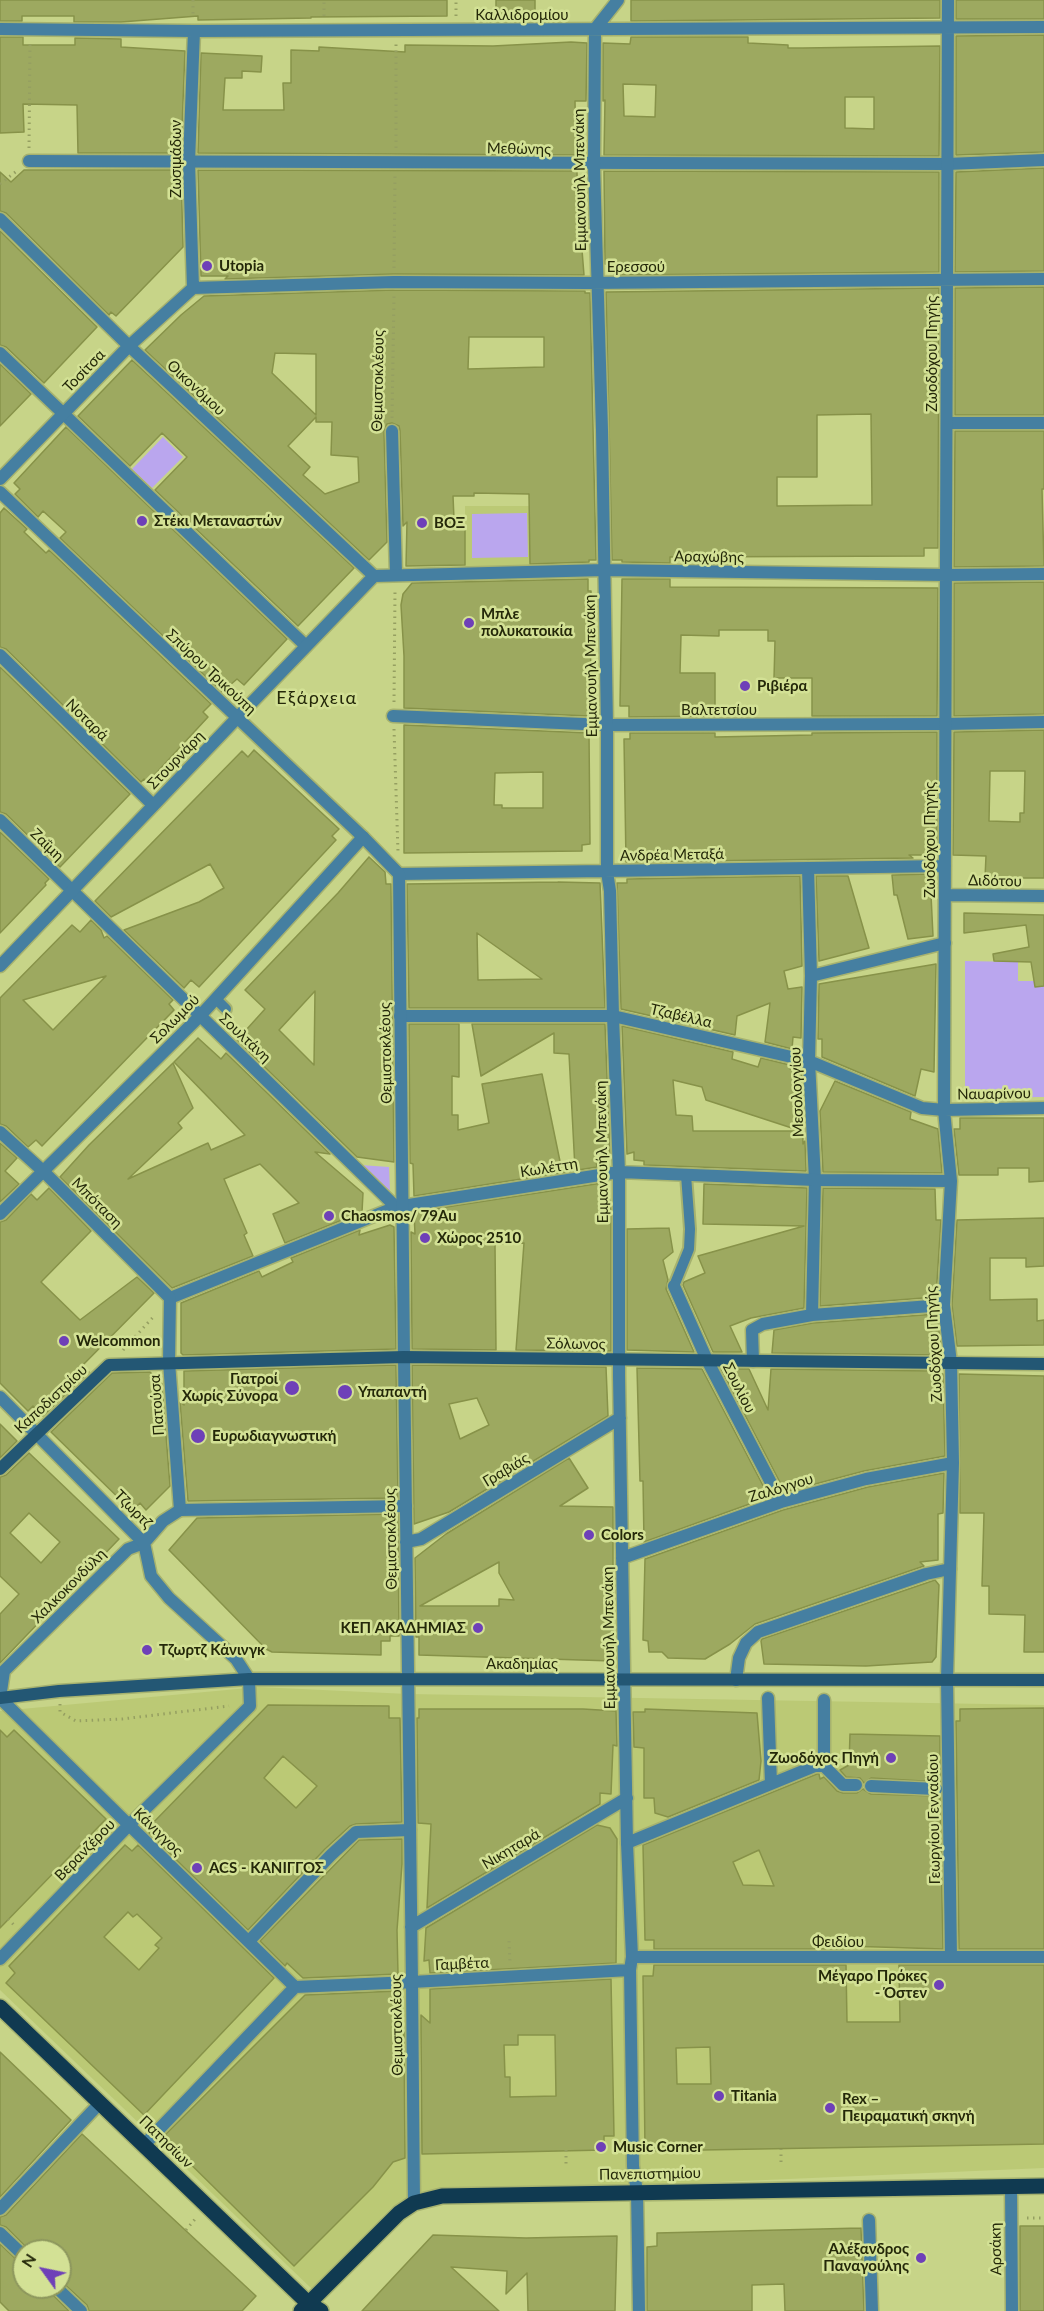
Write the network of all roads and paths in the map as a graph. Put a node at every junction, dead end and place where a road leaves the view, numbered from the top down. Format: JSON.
{"nodes":[{"id":1,"x":618,"y":0,"type":"edge"},
{"id":2,"x":948,"y":0,"type":"edge"},
{"id":3,"x":1044,"y":27,"type":"edge"},
{"id":4,"x":948,"y":28,"type":"junction"},
{"id":5,"x":0,"y":29,"type":"edge"},
{"id":6,"x":30,"y":29,"type":"junction"},
{"id":7,"x":595,"y":29,"type":"junction"},
{"id":8,"x":397,"y":30,"type":"junction"},
{"id":9,"x":194,"y":31,"type":"junction"},
{"id":10,"x":1044,"y":160,"type":"edge"},
{"id":11,"x":29,"y":162,"type":"junction"},
{"id":12,"x":189,"y":162,"type":"junction"},
{"id":13,"x":396,"y":163,"type":"junction"},
{"id":14,"x":947,"y":164,"type":"junction"},
{"id":15,"x":594,"y":165,"type":"junction"},
{"id":16,"x":0,"y":184,"type":"edge"},
{"id":17,"x":395,"y":188,"type":"dead end"},
{"id":18,"x":0,"y":219,"type":"edge"},
{"id":19,"x":1044,"y":279,"type":"edge"},
{"id":20,"x":947,"y":280,"type":"junction"},
{"id":21,"x":394,"y":282,"type":"junction"},
{"id":22,"x":597,"y":282,"type":"junction"},
{"id":23,"x":193,"y":288,"type":"junction"},
{"id":24,"x":129,"y":346,"type":"junction"},
{"id":25,"x":0,"y":352,"type":"edge"},
{"id":26,"x":63,"y":414,"type":"junction"},
{"id":27,"x":946,"y":423,"type":"junction"},
{"id":28,"x":1044,"y":423,"type":"edge"},
{"id":29,"x":392,"y":431,"type":"joint"},
{"id":30,"x":0,"y":479,"type":"edge"},
{"id":31,"x":0,"y":492,"type":"edge"},
{"id":32,"x":604,"y":570,"type":"junction"},
{"id":33,"x":396,"y":574,"type":"junction"},
{"id":34,"x":1044,"y":574,"type":"edge"},
{"id":35,"x":946,"y":575,"type":"junction"},
{"id":36,"x":374,"y":576,"type":"junction"},
{"id":37,"x":306,"y":646,"type":"junction"},
{"id":38,"x":0,"y":655,"type":"edge"},
{"id":39,"x":393,"y":716,"type":"dead end"},
{"id":40,"x":237,"y":718,"type":"junction"},
{"id":41,"x":1044,"y":722,"type":"edge"},
{"id":42,"x":946,"y":724,"type":"junction"},
{"id":43,"x":607,"y":725,"type":"junction"},
{"id":44,"x":153,"y":805,"type":"junction"},
{"id":45,"x":0,"y":820,"type":"edge"},
{"id":46,"x":363,"y":837,"type":"junction"},
{"id":47,"x":945,"y":866,"type":"junction"},
{"id":48,"x":808,"y":868,"type":"junction"},
{"id":49,"x":607,"y":872,"type":"junction"},
{"id":50,"x":399,"y":874,"type":"junction"},
{"id":51,"x":72,"y":890,"type":"junction"},
{"id":52,"x":945,"y":896,"type":"junction"},
{"id":53,"x":1044,"y":896,"type":"edge"},
{"id":54,"x":945,"y":943,"type":"junction"},
{"id":55,"x":0,"y":966,"type":"edge"},
{"id":56,"x":811,"y":976,"type":"junction"},
{"id":57,"x":216,"y":999,"type":"junction"},
{"id":58,"x":226,"y":1009,"type":"dead end"},
{"id":59,"x":200,"y":1016,"type":"junction"},
{"id":60,"x":400,"y":1016,"type":"junction"},
{"id":61,"x":613,"y":1016,"type":"junction"},
{"id":62,"x":809,"y":1061,"type":"junction"},
{"id":63,"x":1044,"y":1108,"type":"edge"},
{"id":64,"x":944,"y":1110,"type":"junction"},
{"id":65,"x":0,"y":1132,"type":"edge"},
{"id":66,"x":43,"y":1171,"type":"junction"},
{"id":67,"x":619,"y":1172,"type":"junction"},
{"id":68,"x":686,"y":1175,"type":"junction"},
{"id":69,"x":815,"y":1180,"type":"junction"},
{"id":70,"x":951,"y":1181,"type":"junction"},
{"id":71,"x":400,"y":1206,"type":"junction"},
{"id":72,"x":0,"y":1214,"type":"edge"},
{"id":73,"x":674,"y":1286,"type":"joint"},
{"id":74,"x":170,"y":1298,"type":"junction"},
{"id":75,"x":944,"y":1305,"type":"junction"},
{"id":76,"x":812,"y":1315,"type":"junction"},
{"id":77,"x":404,"y":1357,"type":"junction"},
{"id":78,"x":619,"y":1359,"type":"junction"},
{"id":79,"x":707,"y":1360,"type":"junction"},
{"id":80,"x":753,"y":1361,"type":"junction"},
{"id":81,"x":169,"y":1362,"type":"junction"},
{"id":82,"x":951,"y":1363,"type":"junction"},
{"id":83,"x":1044,"y":1364,"type":"edge"},
{"id":84,"x":109,"y":1365,"type":"junction"},
{"id":85,"x":0,"y":1397,"type":"edge"},
{"id":86,"x":620,"y":1418,"type":"junction"},
{"id":87,"x":36,"y":1433,"type":"junction"},
{"id":88,"x":953,"y":1462,"type":"junction"},
{"id":89,"x":0,"y":1469,"type":"edge"},
{"id":90,"x":781,"y":1503,"type":"junction"},
{"id":91,"x":406,"y":1506,"type":"junction"},
{"id":92,"x":180,"y":1510,"type":"junction"},
{"id":93,"x":406,"y":1542,"type":"junction"},
{"id":94,"x":144,"y":1543,"type":"junction"},
{"id":95,"x":622,"y":1558,"type":"junction"},
{"id":96,"x":950,"y":1569,"type":"junction"},
{"id":97,"x":249,"y":1679,"type":"junction"},
{"id":98,"x":408,"y":1679,"type":"junction"},
{"id":99,"x":625,"y":1679,"type":"junction"},
{"id":100,"x":947,"y":1679,"type":"junction"},
{"id":101,"x":736,"y":1680,"type":"junction"},
{"id":102,"x":1044,"y":1680,"type":"edge"},
{"id":103,"x":0,"y":1698,"type":"edge"},
{"id":104,"x":768,"y":1698,"type":"dead end"},
{"id":105,"x":824,"y":1700,"type":"dead end"},
{"id":106,"x":232,"y":1705,"type":"dead end"},
{"id":107,"x":60,"y":1712,"type":"dead end"},
{"id":108,"x":824,"y":1766,"type":"junction"},
{"id":109,"x":771,"y":1784,"type":"junction"},
{"id":110,"x":856,"y":1785,"type":"dead end"},
{"id":111,"x":871,"y":1786,"type":"dead end"},
{"id":112,"x":936,"y":1789,"type":"dead end"},
{"id":113,"x":627,"y":1798,"type":"junction"},
{"id":114,"x":129,"y":1825,"type":"junction"},
{"id":115,"x":410,"y":1830,"type":"junction"},
{"id":116,"x":627,"y":1843,"type":"junction"},
{"id":117,"x":411,"y":1927,"type":"junction"},
{"id":118,"x":249,"y":1941,"type":"junction"},
{"id":119,"x":509,"y":1941,"type":"dead end"},
{"id":120,"x":632,"y":1957,"type":"junction"},
{"id":121,"x":951,"y":1957,"type":"junction"},
{"id":122,"x":1044,"y":1957,"type":"edge"},
{"id":123,"x":0,"y":1959,"type":"edge"},
{"id":124,"x":630,"y":1970,"type":"junction"},
{"id":125,"x":510,"y":1977,"type":"junction"},
{"id":126,"x":412,"y":1982,"type":"junction"},
{"id":127,"x":295,"y":1987,"type":"junction"},
{"id":128,"x":0,"y":2007,"type":"edge"},
{"id":129,"x":100,"y":2103,"type":"junction"},
{"id":130,"x":144,"y":2145,"type":"junction"},
{"id":131,"x":781,"y":2149,"type":"dead end"},
{"id":132,"x":566,"y":2150,"type":"dead end"},
{"id":133,"x":781,"y":2162,"type":"dead end"},
{"id":134,"x":566,"y":2165,"type":"dead end"},
{"id":135,"x":1044,"y":2186,"type":"edge"},
{"id":136,"x":1011,"y":2187,"type":"junction"},
{"id":137,"x":637,"y":2192,"type":"junction"},
{"id":138,"x":414,"y":2203,"type":"junction"},
{"id":139,"x":0,"y":2209,"type":"edge"},
{"id":140,"x":869,"y":2220,"type":"dead end"},
{"id":141,"x":0,"y":2233,"type":"edge"},
{"id":142,"x":12,"y":2244,"type":"edge"},
{"id":143,"x":68,"y":2299,"type":"edge"},
{"id":144,"x":310,"y":2309,"type":"edge"},
{"id":145,"x":81,"y":2311,"type":"edge"},
{"id":146,"x":639,"y":2311,"type":"edge"},
{"id":147,"x":872,"y":2311,"type":"edge"},
{"id":148,"x":1012,"y":2311,"type":"edge"}],
"edges":[{"from":1,"to":7,"type":"street"},
{"from":2,"to":4,"type":"street","name":"Ζωοδόχου Πηγής"},
{"from":3,"to":4,"type":"street","name":"Καλλιδρομίου"},
{"from":4,"to":7,"type":"street","name":"Καλλιδρομίου"},
{"from":4,"to":14,"type":"street","name":"Ζωοδόχου Πηγής"},
{"from":5,"to":6,"type":"street","name":"Καλλιδρομίου"},
{"from":6,"to":9,"type":"street","name":"Καλλιδρομίου"},
{"from":6,"to":11,"type":"path"},
{"from":7,"to":8,"type":"street","name":"Καλλιδρομίου"},
{"from":7,"to":15,"type":"street","name":"Εμμανουήλ Μπενάκη"},
{"from":8,"to":9,"type":"street","name":"Καλλιδρομίου"},
{"from":8,"to":13,"type":"path"},
{"from":9,"to":12,"type":"street","name":"Ζωσιμάδων"},
{"from":10,"to":14,"type":"street","name":"Μεθώνης"},
{"from":11,"to":12,"type":"street","name":"Μεθώνης"},
{"from":11,"to":16,"type":"path"},
{"from":12,"to":13,"type":"street","name":"Μεθώνης"},
{"from":12,"to":23,"type":"street","name":"Ζωσιμάδων"},
{"from":13,"to":15,"type":"street","name":"Μεθώνης"},
{"from":14,"to":15,"type":"street","name":"Μεθώνης"},
{"from":14,"to":20,"type":"street","name":"Ζωοδόχου Πηγής"},
{"from":15,"to":22,"type":"street","name":"Εμμανουήλ Μπενάκη"},
{"from":17,"to":21,"type":"path","name":"Θεμιστοκλέους"},
{"from":18,"to":24,"type":"street","name":"Οικονόμου"},
{"from":19,"to":20,"type":"street","name":"Ερεσσού"},
{"from":20,"to":22,"type":"street","name":"Ερεσσού"},
{"from":20,"to":27,"type":"street","name":"Ζωοδόχου Πηγής"},
{"from":21,"to":22,"type":"street","name":"Ερεσσού"},
{"from":21,"to":23,"type":"street","name":"Ερεσσού"},
{"from":21,"to":29,"type":"path","name":"Θεμιστοκλέους"},
{"from":22,"to":32,"type":"street","name":"Εμμανουήλ Μπενάκη"},
{"from":23,"to":24,"type":"street","name":"Τοσίτσα"},
{"from":24,"to":26,"type":"street","name":"Τοσίτσα"},
{"from":24,"to":36,"type":"street","name":"Οικονόμου"},
{"from":25,"to":26,"type":"street"},
{"from":26,"to":30,"type":"street","name":"Τοσίτσα"},
{"from":26,"to":37,"type":"street"},
{"from":27,"to":28,"type":"street"},
{"from":27,"to":35,"type":"street","name":"Ζωοδόχου Πηγής"},
{"from":29,"to":33,"type":"street","name":"Θεμιστοκλέους"},
{"from":31,"to":40,"type":"street","name":"Σπύρου Τρικούπη"},
{"from":32,"to":33,"type":"street","name":"Αραχώβης"},
{"from":32,"to":35,"type":"street","name":"Αραχώβης"},
{"from":32,"to":43,"type":"street","name":"Εμμανουήλ Μπενάκη"},
{"from":33,"to":36,"type":"street","name":"Αραχώβης"},
{"from":34,"to":35,"type":"street","name":"Αραχώβης"},
{"from":35,"to":42,"type":"street","name":"Ζωοδόχου Πηγής"},
{"from":36,"to":37,"type":"street","name":"Στουρνάρη"},
{"from":37,"to":40,"type":"street","name":"Στουρνάρη"},
{"from":38,"to":44,"type":"street","name":"Νοταρά"},
{"from":39,"to":43,"type":"street","name":"Βαλτετσίου"},
{"from":40,"to":44,"type":"street","name":"Στουρνάρη"},
{"from":40,"to":46,"type":"street","name":"Σπύρου Τρικούπη"},
{"from":41,"to":42,"type":"street","name":"Βαλτετσίου"},
{"from":42,"to":43,"type":"street","name":"Βαλτετσίου"},
{"from":42,"to":47,"type":"street","name":"Ζωοδόχου Πηγής"},
{"from":43,"to":49,"type":"street","name":"Εμμανουήλ Μπενάκη"},
{"from":44,"to":51,"type":"street","name":"Στουρνάρη"},
{"from":45,"to":51,"type":"street","name":"Ζαΐμη"},
{"from":46,"to":50,"type":"street","name":"Σπύρου Τρικούπη"},
{"from":46,"to":57,"type":"street","name":"Σολωμού"},
{"from":47,"to":48,"type":"street","name":"Ανδρέα Μεταξά"},
{"from":47,"to":52,"type":"street","name":"Ζωοδόχου Πηγής"},
{"from":48,"to":49,"type":"street","name":"Ανδρέα Μεταξά"},
{"from":48,"to":56,"type":"street","name":"Μεσολογγίου"},
{"from":49,"to":50,"type":"street","name":"Ανδρέα Μεταξά"},
{"from":49,"to":61,"type":"street","name":"Εμμανουήλ Μπενάκη"},
{"from":50,"to":60,"type":"street","name":"Θεμιστοκλέους"},
{"from":51,"to":55,"type":"street","name":"Στουρνάρη"},
{"from":51,"to":59,"type":"street","name":"Σουλτάνη"},
{"from":52,"to":53,"type":"street","name":"Διδότου"},
{"from":52,"to":54,"type":"street","name":"Ζωοδόχου Πηγής"},
{"from":54,"to":56,"type":"street"},
{"from":54,"to":64,"type":"street","name":"Ζωοδόχου Πηγής"},
{"from":56,"to":62,"type":"street","name":"Μεσολογγίου"},
{"from":57,"to":58,"type":"lane"},
{"from":57,"to":59,"type":"street","name":"Σολωμού"},
{"from":59,"to":66,"type":"street","name":"Σολωμού"},
{"from":59,"to":71,"type":"street","name":"Σουλτάνη"},
{"from":60,"to":61,"type":"street","name":"Τζαβέλλα"},
{"from":60,"to":71,"type":"street","name":"Θεμιστοκλέους"},
{"from":61,"to":62,"type":"street","name":"Τζαβέλλα"},
{"from":61,"to":67,"type":"street","name":"Εμμανουήλ Μπενάκη"},
{"from":62,"to":64,"type":"street","name":"Τζαβέλλα"},
{"from":62,"to":69,"type":"street","name":"Μεσολογγίου"},
{"from":63,"to":64,"type":"street","name":"Ναυαρίνου"},
{"from":64,"to":70,"type":"street","name":"Ζωοδόχου Πηγής"},
{"from":65,"to":66,"type":"street","name":"Μπόταση"},
{"from":66,"to":72,"type":"street","name":"Σολωμού"},
{"from":66,"to":74,"type":"street","name":"Μπόταση"},
{"from":67,"to":68,"type":"street","name":"Κωλέττη"},
{"from":67,"to":71,"type":"street","name":"Κωλέττη"},
{"from":67,"to":78,"type":"street","name":"Εμμανουήλ Μπενάκη"},
{"from":68,"to":69,"type":"street","name":"Κωλέττη"},
{"from":68,"to":73,"type":"lane"},
{"from":69,"to":70,"type":"street","name":"Κωλέττη"},
{"from":69,"to":76,"type":"street","name":"Μεσολογγίου"},
{"from":70,"to":75,"type":"street","name":"Ζωοδόχου Πηγής"},
{"from":71,"to":74,"type":"street","name":"Κωλέττη"},
{"from":71,"to":77,"type":"street","name":"Θεμιστοκλέους"},
{"from":73,"to":79,"type":"street","name":"Σουλίου"},
{"from":74,"to":81,"type":"street","name":"Πατούσα"},
{"from":74,"to":84,"type":"path","name":"Καποδιστρίου"},
{"from":75,"to":76,"type":"street"},
{"from":75,"to":82,"type":"street","name":"Ζωοδόχου Πηγής"},
{"from":76,"to":80,"type":"street"},
{"from":77,"to":78,"type":"main road","name":"Σόλωνος"},
{"from":77,"to":81,"type":"main road","name":"Σόλωνος"},
{"from":77,"to":91,"type":"street","name":"Θεμιστοκλέους"},
{"from":78,"to":79,"type":"main road","name":"Σόλωνος"},
{"from":78,"to":86,"type":"street","name":"Εμμανουήλ Μπενάκη"},
{"from":79,"to":80,"type":"main road","name":"Σόλωνος"},
{"from":79,"to":90,"type":"street","name":"Σουλίου"},
{"from":80,"to":82,"type":"main road","name":"Σόλωνος"},
{"from":81,"to":84,"type":"main road","name":"Σόλωνος"},
{"from":81,"to":92,"type":"street","name":"Πατούσα"},
{"from":82,"to":83,"type":"main road","name":"Σόλωνος"},
{"from":82,"to":88,"type":"street","name":"Ζωοδόχου Πηγής"},
{"from":84,"to":87,"type":"main road","name":"Καποδιστρίου"},
{"from":85,"to":87,"type":"street","name":"Τζωρτζ"},
{"from":86,"to":93,"type":"street","name":"Γραβιάς"},
{"from":86,"to":95,"type":"street","name":"Εμμανουήλ Μπενάκη"},
{"from":87,"to":89,"type":"main road","name":"Καποδιστρίου"},
{"from":87,"to":94,"type":"street","name":"Τζωρτζ"},
{"from":88,"to":90,"type":"street","name":"Ζαλόγγου"},
{"from":88,"to":96,"type":"street","name":"Ζωοδόχου Πηγής"},
{"from":90,"to":95,"type":"street","name":"Ζαλόγγου"},
{"from":91,"to":92,"type":"street"},
{"from":91,"to":93,"type":"street","name":"Θεμιστοκλέους"},
{"from":92,"to":94,"type":"street","name":"Χαλκοκονδύλη"},
{"from":93,"to":98,"type":"street","name":"Θεμιστοκλέους"},
{"from":94,"to":97,"type":"street","name":"Τζωρτζ"},
{"from":94,"to":103,"type":"street","name":"Χαλκοκονδύλη"},
{"from":95,"to":99,"type":"street","name":"Εμμανουήλ Μπενάκη"},
{"from":96,"to":100,"type":"street","name":"Ζωοδόχου Πηγής"},
{"from":96,"to":101,"type":"street"},
{"from":97,"to":98,"type":"main road","name":"Ακαδημίας"},
{"from":97,"to":103,"type":"main road","name":"Ακαδημίας"},
{"from":97,"to":114,"type":"street","name":"Βερανζέρου"},
{"from":98,"to":99,"type":"main road","name":"Ακαδημίας"},
{"from":98,"to":115,"type":"street","name":"Θεμιστοκλέους"},
{"from":99,"to":101,"type":"main road","name":"Ακαδημίας"},
{"from":99,"to":113,"type":"street","name":"Εμμανουήλ Μπενάκη"},
{"from":100,"to":101,"type":"main road","name":"Ακαδημίας"},
{"from":100,"to":102,"type":"main road","name":"Ακαδημίας"},
{"from":100,"to":121,"type":"street","name":"Γεωργίου Γενναδίου"},
{"from":103,"to":114,"type":"street","name":"Κάνιγγος"},
{"from":104,"to":109,"type":"street"},
{"from":105,"to":108,"type":"street"},
{"from":106,"to":107,"type":"path"},
{"from":108,"to":109,"type":"street"},
{"from":108,"to":110,"type":"street"},
{"from":109,"to":116,"type":"street"},
{"from":111,"to":112,"type":"street"},
{"from":113,"to":116,"type":"street","name":"Εμμανουήλ Μπενάκη"},
{"from":113,"to":117,"type":"street","name":"Νικηταρά"},
{"from":114,"to":118,"type":"street","name":"Κάνιγγος"},
{"from":114,"to":123,"type":"street","name":"Βερανζέρου"},
{"from":115,"to":117,"type":"street","name":"Θεμιστοκλέους"},
{"from":115,"to":118,"type":"street"},
{"from":116,"to":120,"type":"street","name":"Εμμανουήλ Μπενάκη"},
{"from":117,"to":126,"type":"street","name":"Θεμιστοκλέους"},
{"from":118,"to":127,"type":"street","name":"Κάνιγγος"},
{"from":119,"to":125,"type":"path"},
{"from":120,"to":121,"type":"street","name":"Φειδίου"},
{"from":120,"to":124,"type":"street","name":"Εμμανουήλ Μπενάκη"},
{"from":121,"to":122,"type":"street","name":"Φειδίου"},
{"from":124,"to":125,"type":"street","name":"Γαμβέτα"},
{"from":124,"to":137,"type":"street","name":"Εμμανουήλ Μπενάκη"},
{"from":125,"to":126,"type":"street","name":"Γαμβέτα"},
{"from":126,"to":127,"type":"street","name":"Γαμβέτα"},
{"from":126,"to":138,"type":"street","name":"Θεμιστοκλέους"},
{"from":127,"to":130,"type":"street"},
{"from":128,"to":129,"type":"main road","name":"Πατησίων"},
{"from":129,"to":130,"type":"main road","name":"Πατησίων"},
{"from":129,"to":139,"type":"street"},
{"from":130,"to":144,"type":"main road","name":"Πατησίων"},
{"from":131,"to":133,"type":"path"},
{"from":132,"to":134,"type":"path"},
{"from":135,"to":136,"type":"main road","name":"Πανεπιστημίου"},
{"from":136,"to":137,"type":"main road","name":"Πανεπιστημίου"},
{"from":136,"to":148,"type":"street","name":"Αρσάκη"},
{"from":137,"to":138,"type":"main road","name":"Πανεπιστημίου"},
{"from":137,"to":146,"type":"street","name":"Εμμανουήλ Μπενάκη"},
{"from":138,"to":144,"type":"main road","name":"Πανεπιστημίου"},
{"from":140,"to":147,"type":"street"},
{"from":141,"to":142,"type":"street"},
{"from":143,"to":145,"type":"street"}]}
